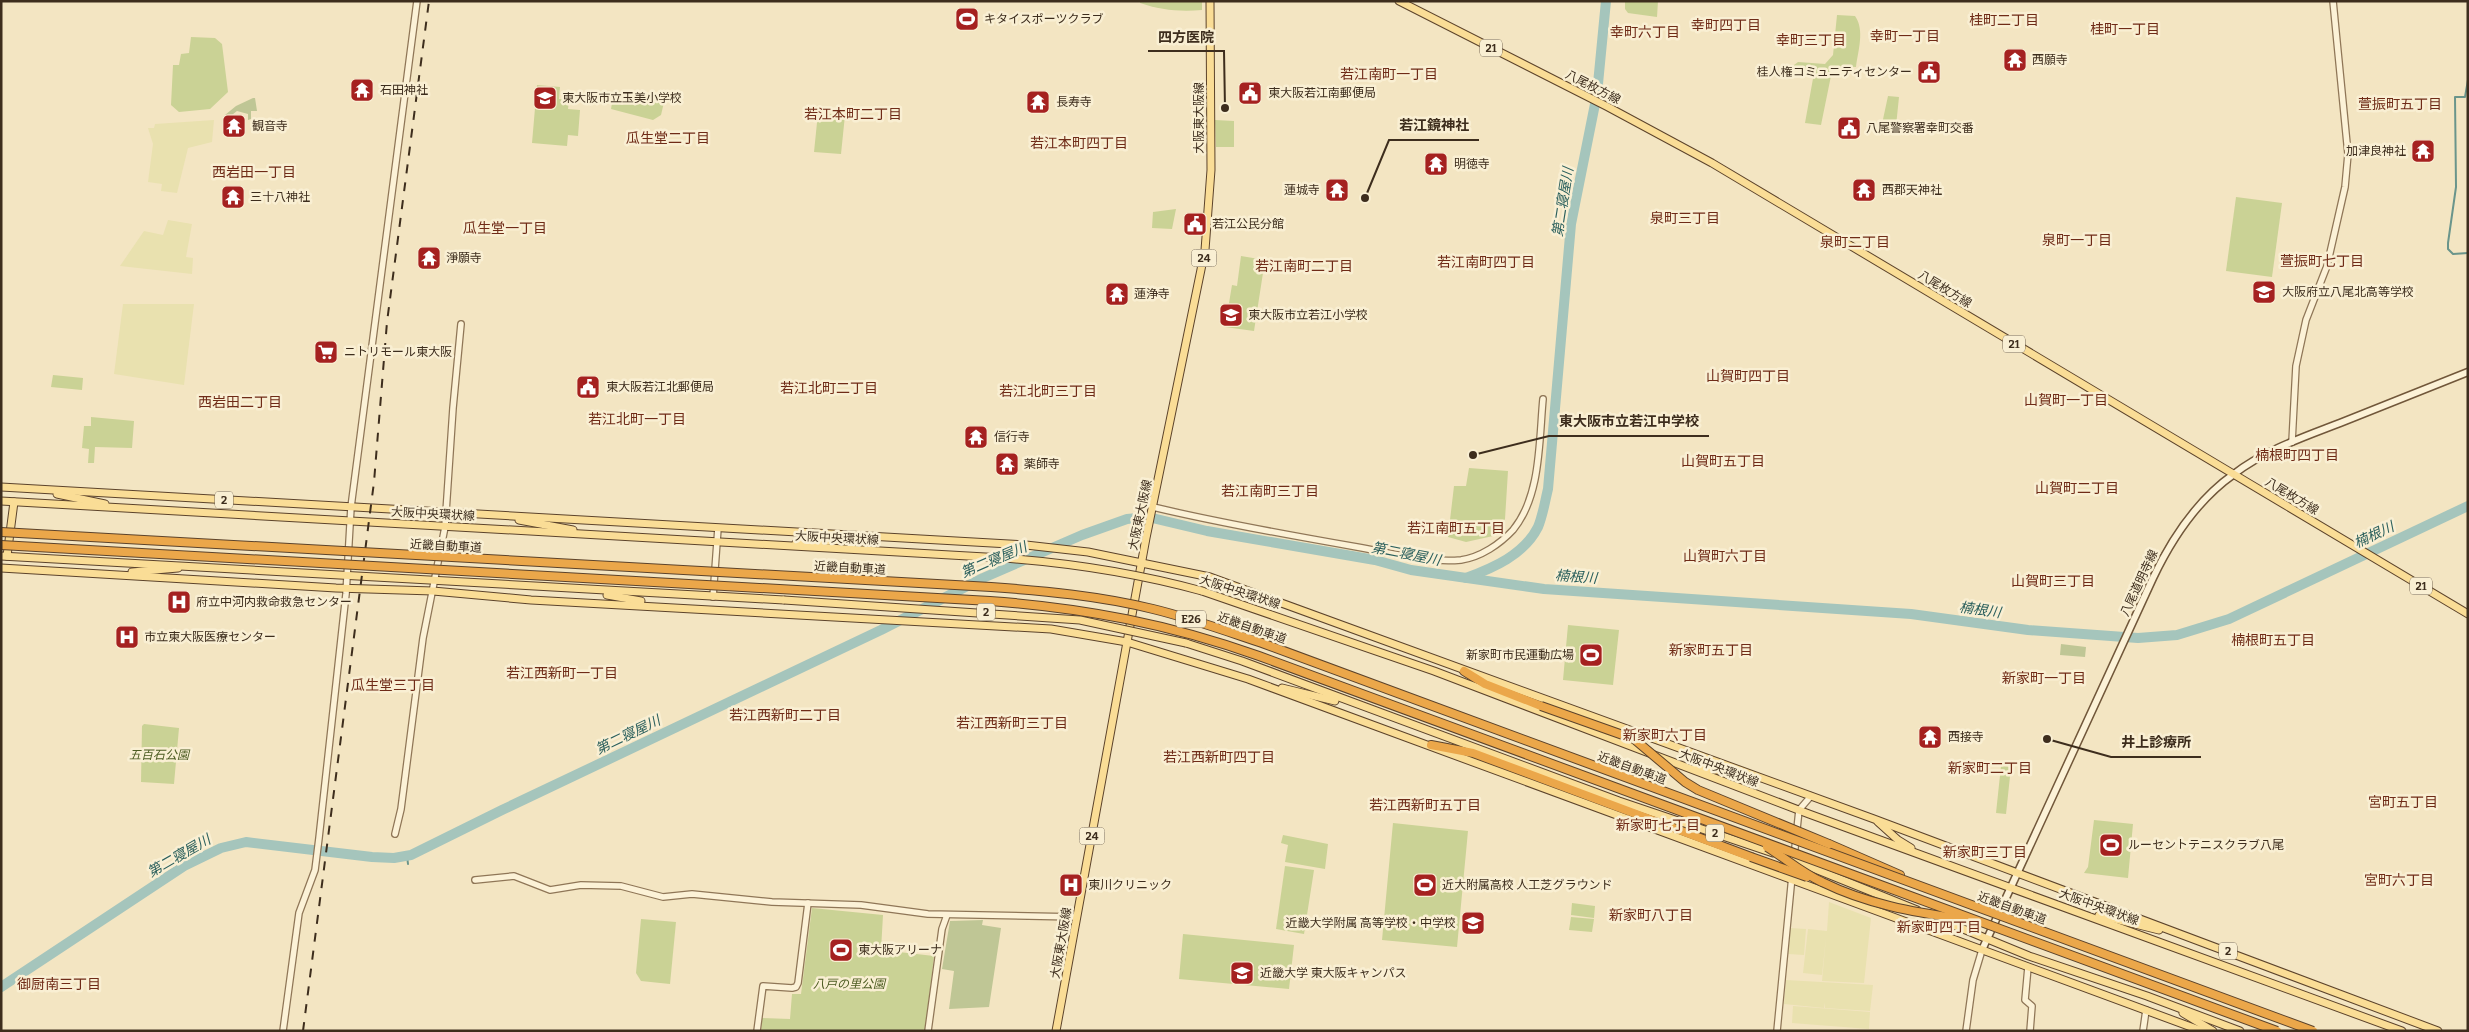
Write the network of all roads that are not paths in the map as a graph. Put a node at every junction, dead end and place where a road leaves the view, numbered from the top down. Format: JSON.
{"nodes":[{"id":1,"x":417,"y":1,"type":"edge"},
{"id":2,"x":1210,"y":1,"type":"edge"},
{"id":3,"x":1399,"y":1,"type":"edge"},
{"id":4,"x":2333,"y":1,"type":"edge"},
{"id":5,"x":461,"y":324,"type":"dead end"},
{"id":6,"x":2468,"y":372,"type":"edge"},
{"id":7,"x":1543,"y":399,"type":"dead end"},
{"id":8,"x":2292,"y":442,"type":"junction"},
{"id":9,"x":2233,"y":474,"type":"junction"},
{"id":10,"x":1,"y":487,"type":"edge"},
{"id":11,"x":34,"y":489,"type":"junction"},
{"id":12,"x":1,"y":501,"type":"edge"},
{"id":13,"x":14,"y":502,"type":"junction"},
{"id":14,"x":351,"y":507,"type":"junction"},
{"id":15,"x":128,"y":509,"type":"junction"},
{"id":16,"x":1152,"y":509,"type":"junction"},
{"id":17,"x":447,"y":512,"type":"junction"},
{"id":18,"x":489,"y":515,"type":"junction"},
{"id":19,"x":350,"y":521,"type":"junction"},
{"id":20,"x":445,"y":526,"type":"junction"},
{"id":21,"x":718,"y":528,"type":"junction"},
{"id":22,"x":1,"y":532,"type":"edge"},
{"id":23,"x":616,"y":537,"type":"junction"},
{"id":24,"x":887,"y":538,"type":"junction"},
{"id":25,"x":717,"y":542,"type":"junction"},
{"id":26,"x":1,"y":545,"type":"edge"},
{"id":27,"x":778,"y":546,"type":"junction"},
{"id":28,"x":4,"y":556,"type":"edge"},
{"id":29,"x":1142,"y":562,"type":"junction"},
{"id":30,"x":191,"y":566,"type":"junction"},
{"id":31,"x":1,"y":568,"type":"edge"},
{"id":32,"x":102,"y":574,"type":"junction"},
{"id":33,"x":347,"y":574,"type":"junction"},
{"id":34,"x":435,"y":580,"type":"junction"},
{"id":35,"x":346,"y":588,"type":"junction"},
{"id":36,"x":580,"y":590,"type":"junction"},
{"id":37,"x":433,"y":591,"type":"junction"},
{"id":38,"x":713,"y":596,"type":"junction"},
{"id":39,"x":670,"y":606,"type":"junction"},
{"id":40,"x":2468,"y":614,"type":"edge"},
{"id":41,"x":1127,"y":642,"type":"junction"},
{"id":42,"x":1464,"y":671,"type":"junction"},
{"id":43,"x":1248,"y":679,"type":"junction"},
{"id":44,"x":1364,"y":708,"type":"junction"},
{"id":45,"x":1430,"y":745,"type":"junction"},
{"id":46,"x":1688,"y":768,"type":"junction"},
{"id":47,"x":1747,"y":773,"type":"junction"},
{"id":48,"x":1811,"y":796,"type":"junction"},
{"id":49,"x":1799,"y":810,"type":"junction"},
{"id":50,"x":1874,"y":819,"type":"junction"},
{"id":51,"x":395,"y":834,"type":"dead end"},
{"id":52,"x":1755,"y":839,"type":"junction"},
{"id":53,"x":1925,"y":857,"type":"junction"},
{"id":54,"x":1794,"y":860,"type":"junction"},
{"id":55,"x":2017,"y":873,"type":"junction"},
{"id":56,"x":1792,"y":879,"type":"junction"},
{"id":57,"x":474,"y":880,"type":"dead end"},
{"id":58,"x":1821,"y":882,"type":"junction"},
{"id":59,"x":2011,"y":887,"type":"junction"},
{"id":60,"x":808,"y":903,"type":"junction"},
{"id":61,"x":1972,"y":906,"type":"junction"},
{"id":62,"x":2070,"y":908,"type":"junction"},
{"id":63,"x":947,"y":915,"type":"junction"},
{"id":64,"x":1077,"y":917,"type":"junction"},
{"id":65,"x":1978,"y":922,"type":"junction"},
{"id":66,"x":1987,"y":938,"type":"junction"},
{"id":67,"x":2212,"y":945,"type":"junction"},
{"id":68,"x":1982,"y":950,"type":"junction"},
{"id":69,"x":2028,"y":967,"type":"junction"},
{"id":70,"x":2175,"y":1007,"type":"junction"},
{"id":71,"x":2146,"y":1010,"type":"junction"},
{"id":72,"x":283,"y":1031,"type":"edge"},
{"id":73,"x":757,"y":1031,"type":"edge"},
{"id":74,"x":928,"y":1031,"type":"edge"},
{"id":75,"x":1056,"y":1031,"type":"edge"},
{"id":76,"x":1777,"y":1031,"type":"edge"},
{"id":77,"x":1966,"y":1031,"type":"edge"},
{"id":78,"x":2030,"y":1031,"type":"edge"},
{"id":79,"x":2143,"y":1031,"type":"edge"},
{"id":80,"x":2202,"y":1031,"type":"edge"},
{"id":81,"x":2212,"y":1031,"type":"edge"},
{"id":82,"x":2240,"y":1031,"type":"edge"},
{"id":83,"x":2277,"y":1031,"type":"edge"},
{"id":84,"x":2313,"y":1031,"type":"edge"},
{"id":85,"x":2402,"y":1031,"type":"edge"},
{"id":86,"x":2438,"y":1031,"type":"edge"}],
"edges":[{"from":1,"to":14,"type":"street"},
{"from":2,"to":16,"type":"main road","name":"大阪東大阪線","number":"24"},
{"from":3,"to":9,"type":"main road","name":"八尾枚方線","number":"21"},
{"from":4,"to":8,"type":"street"},
{"from":5,"to":17,"type":"street"},
{"from":6,"to":8,"type":"main road","name":"八尾道明寺線"},
{"from":7,"to":16,"type":"street"},
{"from":8,"to":9,"type":"main road","name":"八尾道明寺線"},
{"from":9,"to":40,"type":"main road","name":"八尾枚方線","number":"21"},
{"from":9,"to":55,"type":"main road","name":"八尾道明寺線"},
{"from":10,"to":11,"type":"main road","number":"2"},
{"from":11,"to":14,"type":"main road","number":"2"},
{"from":11,"to":15,"type":"main road"},
{"from":12,"to":13,"type":"main road","name":"大阪中央環状線","number":"2"},
{"from":13,"to":15,"type":"main road","name":"大阪中央環状線","number":"2"},
{"from":13,"to":28,"type":"main road"},
{"from":14,"to":17,"type":"main road","number":"2"},
{"from":14,"to":19,"type":"street"},
{"from":15,"to":19,"type":"main road","name":"大阪中央環状線","number":"2"},
{"from":16,"to":29,"type":"main road","name":"大阪東大阪線","number":"24"},
{"from":17,"to":18,"type":"main road","number":"2"},
{"from":17,"to":20,"type":"street"},
{"from":18,"to":21,"type":"main road","number":"2"},
{"from":18,"to":23,"type":"main road"},
{"from":19,"to":20,"type":"main road","name":"大阪中央環状線","number":"2"},
{"from":19,"to":33,"type":"street"},
{"from":20,"to":23,"type":"main road","name":"大阪中央環状線","number":"2"},
{"from":20,"to":34,"type":"street"},
{"from":21,"to":24,"type":"main road","number":"2"},
{"from":21,"to":25,"type":"street"},
{"from":22,"to":61,"type":"highway","name":"近畿自動車道","number":"E26","bridge":true},
{"from":23,"to":25,"type":"main road","name":"大阪中央環状線","number":"2"},
{"from":24,"to":27,"type":"main road"},
{"from":24,"to":29,"type":"main road","number":"2"},
{"from":25,"to":27,"type":"main road","name":"大阪中央環状線","number":"2"},
{"from":25,"to":38,"type":"street"},
{"from":26,"to":52,"type":"highway","name":"近畿自動車道","number":"E26","bridge":true},
{"from":27,"to":46,"type":"main road","name":"大阪中央環状線","number":"2","bridge":true},
{"from":28,"to":30,"type":"main road","number":"2"},
{"from":29,"to":41,"type":"main road","name":"大阪東大阪線","number":"24"},
{"from":29,"to":42,"type":"main road","number":"2"},
{"from":30,"to":32,"type":"main road"},
{"from":30,"to":33,"type":"main road","number":"2"},
{"from":31,"to":32,"type":"main road","number":"2"},
{"from":32,"to":35,"type":"main road","number":"2"},
{"from":33,"to":34,"type":"main road","number":"2"},
{"from":33,"to":35,"type":"street"},
{"from":34,"to":36,"type":"main road","number":"2"},
{"from":34,"to":37,"type":"street"},
{"from":35,"to":37,"type":"main road","number":"2"},
{"from":35,"to":72,"type":"street"},
{"from":36,"to":38,"type":"main road","number":"2"},
{"from":36,"to":39,"type":"main road"},
{"from":37,"to":39,"type":"main road","number":"2"},
{"from":37,"to":51,"type":"street"},
{"from":38,"to":44,"type":"main road","number":"2","bridge":true},
{"from":39,"to":41,"type":"main road","number":"2"},
{"from":41,"to":43,"type":"main road","number":"2"},
{"from":41,"to":64,"type":"main road","name":"大阪東大阪線","number":"24"},
{"from":42,"to":47,"type":"main road","number":"2"},
{"from":42,"to":61,"type":"highway","bridge":true},
{"from":43,"to":44,"type":"main road"},
{"from":43,"to":45,"type":"main road","number":"2"},
{"from":44,"to":54,"type":"main road","number":"2"},
{"from":45,"to":56,"type":"main road","number":"2"},
{"from":45,"to":58,"type":"highway","bridge":true},
{"from":46,"to":47,"type":"main road"},
{"from":46,"to":49,"type":"main road","name":"大阪中央環状線","number":"2"},
{"from":47,"to":48,"type":"main road","number":"2"},
{"from":48,"to":49,"type":"street"},
{"from":48,"to":50,"type":"main road","number":"2"},
{"from":49,"to":53,"type":"main road","name":"大阪中央環状線","number":"2"},
{"from":49,"to":54,"type":"street"},
{"from":50,"to":53,"type":"main road"},
{"from":50,"to":55,"type":"main road","number":"2"},
{"from":52,"to":58,"type":"highway","bridge":true},
{"from":52,"to":65,"type":"highway","name":"近畿自動車道","number":"E26","bridge":true},
{"from":53,"to":59,"type":"main road","name":"大阪中央環状線","number":"2"},
{"from":54,"to":56,"type":"street"},
{"from":54,"to":66,"type":"main road","number":"2"},
{"from":55,"to":59,"type":"main road","name":"八尾道明寺線"},
{"from":55,"to":67,"type":"main road","number":"2"},
{"from":56,"to":68,"type":"main road","number":"2"},
{"from":56,"to":76,"type":"street"},
{"from":57,"to":60,"type":"street"},
{"from":58,"to":65,"type":"highway","bridge":true},
{"from":59,"to":62,"type":"main road","name":"大阪中央環状線","number":"2"},
{"from":59,"to":66,"type":"main road","name":"八尾道明寺線"},
{"from":60,"to":63,"type":"street"},
{"from":60,"to":73,"type":"street"},
{"from":61,"to":84,"type":"highway","name":"近畿自動車道","number":"E26","bridge":true},
{"from":62,"to":67,"type":"main road"},
{"from":62,"to":85,"type":"main road","name":"大阪中央環状線","number":"2"},
{"from":63,"to":64,"type":"street"},
{"from":63,"to":74,"type":"street"},
{"from":64,"to":75,"type":"main road","name":"大阪東大阪線","number":"24"},
{"from":65,"to":83,"type":"highway","name":"近畿自動車道","number":"E26","bridge":true},
{"from":66,"to":68,"type":"main road","name":"八尾道明寺線"},
{"from":66,"to":70,"type":"main road","number":"2"},
{"from":67,"to":86,"type":"main road","number":"2"},
{"from":68,"to":69,"type":"main road","number":"2"},
{"from":68,"to":77,"type":"street"},
{"from":69,"to":71,"type":"main road","number":"2"},
{"from":69,"to":78,"type":"street"},
{"from":70,"to":81,"type":"main road"},
{"from":70,"to":82,"type":"main road","number":"2"},
{"from":71,"to":79,"type":"street"},
{"from":71,"to":80,"type":"main road","number":"2"}]}
